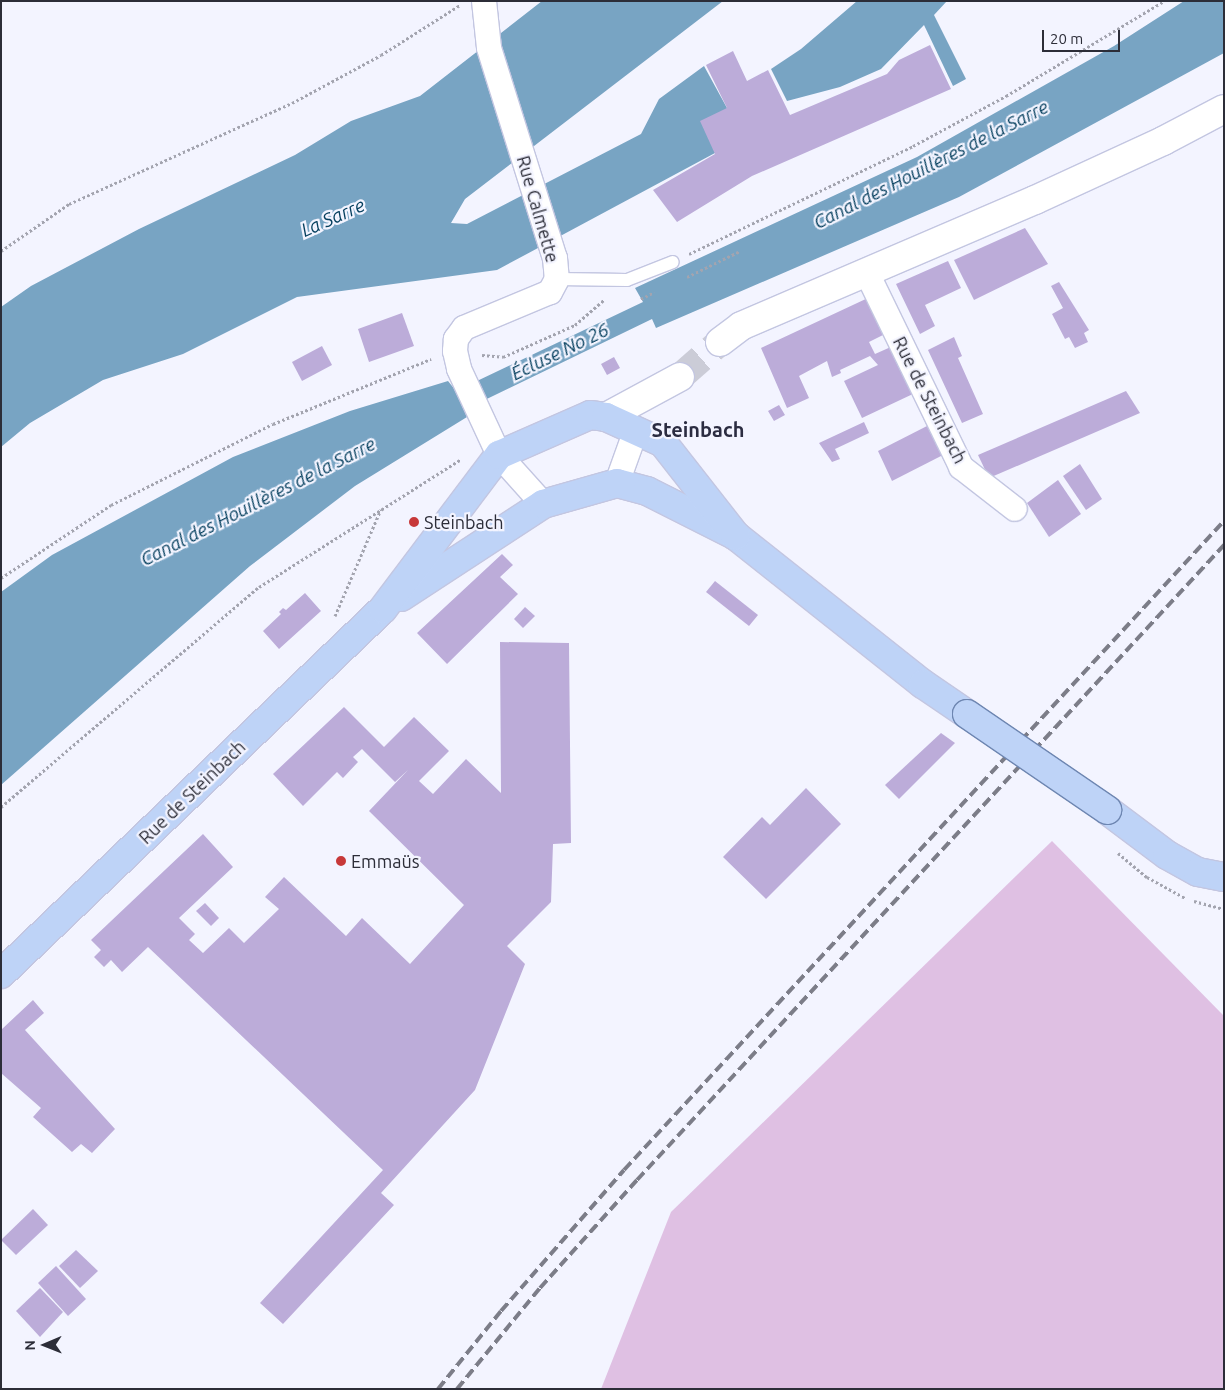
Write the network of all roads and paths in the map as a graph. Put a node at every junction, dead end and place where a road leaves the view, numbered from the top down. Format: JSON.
{"nodes":[{"id":1,"x":468,"y":1,"type":"edge"},
{"id":2,"x":484,"y":1,"type":"edge"},
{"id":3,"x":1164,"y":1,"type":"edge"},
{"id":4,"x":1224,"y":110,"type":"edge"},
{"id":5,"x":1,"y":251,"type":"edge"},
{"id":6,"x":740,"y":251,"type":"dead end"},
{"id":7,"x":673,"y":262,"type":"joint"},
{"id":8,"x":556,"y":269,"type":"junction"},
{"id":9,"x":867,"y":273,"type":"junction"},
{"id":10,"x":627,"y":280,"type":"junction"},
{"id":11,"x":677,"y":281,"type":"dead end"},
{"id":12,"x":659,"y":290,"type":"dead end"},
{"id":13,"x":641,"y":298,"type":"dead end"},
{"id":14,"x":720,"y":342,"type":"tunnel mouth"},
{"id":15,"x":457,"y":360,"type":"junction"},
{"id":16,"x":606,"y":417,"type":"junction"},
{"id":17,"x":636,"y":430,"type":"junction"},
{"id":18,"x":491,"y":438,"type":"junction"},
{"id":19,"x":456,"y":463,"type":"dead end"},
{"id":20,"x":617,"y":483,"type":"junction"},
{"id":21,"x":543,"y":504,"type":"junction"},
{"id":22,"x":1015,"y":509,"type":"dead end"},
{"id":23,"x":736,"y":536,"type":"junction"},
{"id":24,"x":1,"y":578,"type":"edge"},
{"id":25,"x":383,"y":609,"type":"junction"},
{"id":26,"x":1,"y":807,"type":"edge"},
{"id":27,"x":1224,"y":877,"type":"edge"},
{"id":28,"x":1,"y":974,"type":"edge"}],
"edges":[{"from":1,"to":5,"type":"path"},
{"from":2,"to":8,"type":"street","name":"Rue Calmette"},
{"from":3,"to":7,"type":"path"},
{"from":4,"to":9,"type":"street"},
{"from":6,"to":11,"type":"path"},
{"from":7,"to":10,"type":"lane"},
{"from":8,"to":10,"type":"lane"},
{"from":8,"to":15,"type":"street","name":"Rue Calmette"},
{"from":9,"to":14,"type":"street"},
{"from":9,"to":22,"type":"street","name":"Rue de Steinbach"},
{"from":10,"to":15,"type":"path"},
{"from":12,"to":13,"type":"path"},
{"from":15,"to":18,"type":"street"},
{"from":15,"to":24,"type":"path"},
{"from":16,"to":17,"type":"main road"},
{"from":16,"to":17,"type":"street"},
{"from":16,"to":18,"type":"main road"},
{"from":17,"to":20,"type":"street"},
{"from":17,"to":23,"type":"main road"},
{"from":18,"to":21,"type":"street"},
{"from":18,"to":25,"type":"main road"},
{"from":19,"to":26,"type":"path"},
{"from":20,"to":21,"type":"main road"},
{"from":20,"to":23,"type":"main road"},
{"from":21,"to":25,"type":"main road"},
{"from":23,"to":27,"type":"main road","bridge":true},
{"from":25,"to":28,"type":"main road","name":"Rue de Steinbach"}]}
